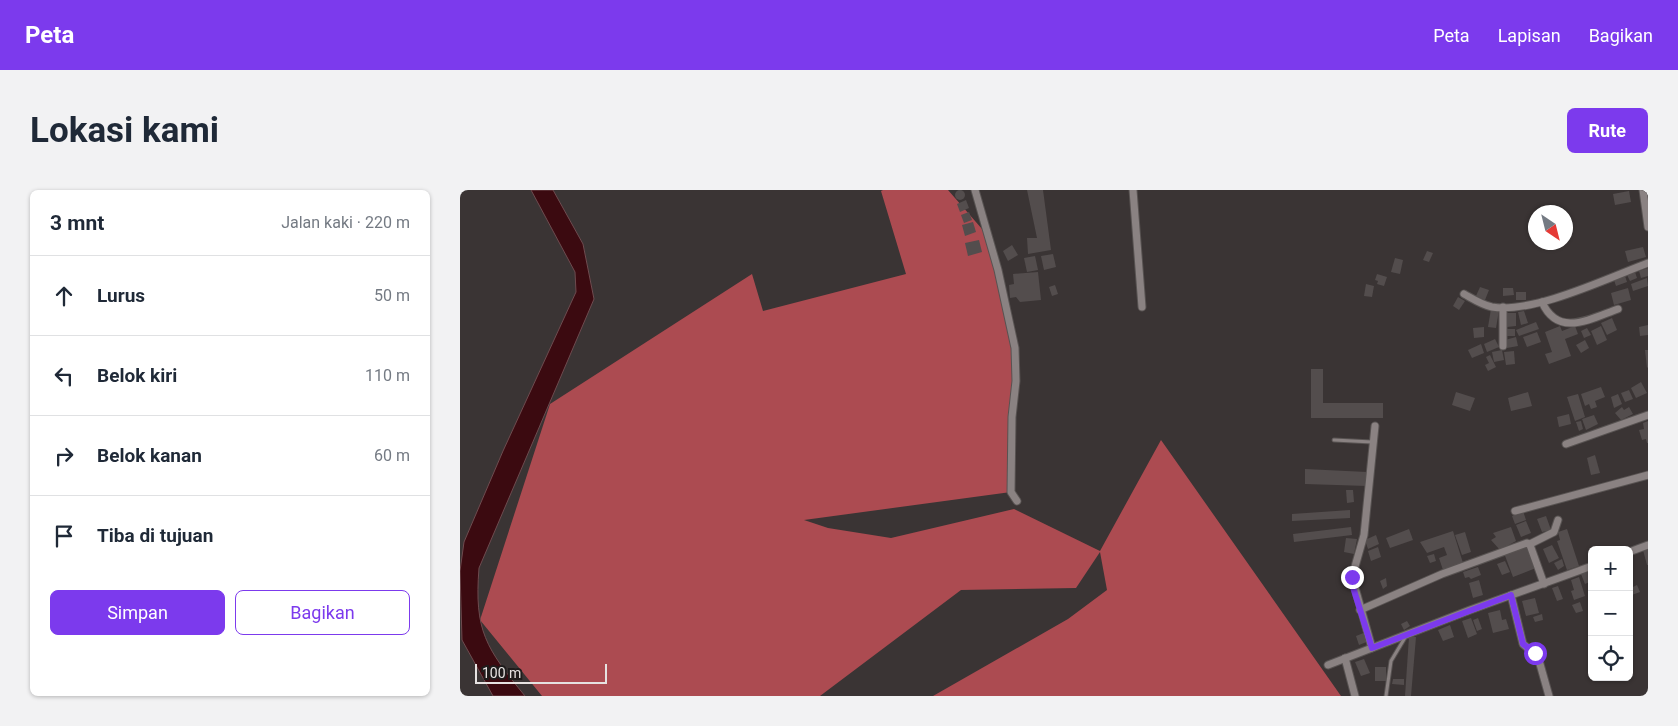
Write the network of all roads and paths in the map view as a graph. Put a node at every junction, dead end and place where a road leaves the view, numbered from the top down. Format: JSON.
{"nodes":[{"id":1,"x":975,"y":190,"type":"edge"},
{"id":2,"x":1134,"y":190,"type":"edge"},
{"id":3,"x":1643,"y":190,"type":"edge"},
{"id":4,"x":1648,"y":227,"type":"edge"},
{"id":5,"x":1648,"y":263,"type":"edge"},
{"id":6,"x":1464,"y":294,"type":"dead end"},
{"id":7,"x":1542,"y":302,"type":"junction"},
{"id":8,"x":1142,"y":307,"type":"dead end"},
{"id":9,"x":1503,"y":307,"type":"junction"},
{"id":10,"x":1618,"y":309,"type":"dead end"},
{"id":11,"x":1502,"y":346,"type":"dead end"},
{"id":12,"x":1648,"y":415,"type":"edge"},
{"id":13,"x":1375,"y":426,"type":"dead end"},
{"id":14,"x":1334,"y":440,"type":"dead end"},
{"id":15,"x":1373,"y":442,"type":"junction"},
{"id":16,"x":1566,"y":444,"type":"dead end"},
{"id":17,"x":1648,"y":475,"type":"edge"},
{"id":18,"x":1017,"y":500,"type":"dead end"},
{"id":19,"x":1515,"y":511,"type":"dead end"},
{"id":20,"x":1558,"y":520,"type":"dead end"},
{"id":21,"x":1530,"y":544,"type":"junction"},
{"id":22,"x":1648,"y":545,"type":"edge"},
{"id":23,"x":1633,"y":551,"type":"edge"},
{"id":24,"x":1588,"y":568,"type":"edge"},
{"id":25,"x":1544,"y":584,"type":"junction"},
{"id":26,"x":1511,"y":595,"type":"junction"},
{"id":27,"x":1360,"y":610,"type":"junction"},
{"id":28,"x":1406,"y":636,"type":"junction"},
{"id":29,"x":1372,"y":648,"type":"junction"},
{"id":30,"x":1345,"y":658,"type":"junction"},
{"id":31,"x":1328,"y":664,"type":"dead end"},
{"id":32,"x":1356,"y":696,"type":"edge"},
{"id":33,"x":1386,"y":696,"type":"edge"},
{"id":34,"x":1549,"y":696,"type":"edge"}],
"edges":[{"from":1,"to":18,"type":"street"},
{"from":2,"to":8,"type":"street"},
{"from":3,"to":4,"type":"street"},
{"from":5,"to":7,"type":"street"},
{"from":6,"to":9,"type":"street"},
{"from":7,"to":9,"type":"street"},
{"from":7,"to":10,"type":"street"},
{"from":9,"to":11,"type":"street"},
{"from":12,"to":16,"type":"street"},
{"from":13,"to":15,"type":"street"},
{"from":14,"to":15,"type":"lane"},
{"from":15,"to":27,"type":"street"},
{"from":17,"to":19,"type":"street"},
{"from":20,"to":21,"type":"street"},
{"from":21,"to":25,"type":"street"},
{"from":21,"to":27,"type":"street"},
{"from":22,"to":23,"type":"street"},
{"from":24,"to":25,"type":"street"},
{"from":25,"to":26,"type":"street"},
{"from":26,"to":28,"type":"street"},
{"from":26,"to":34,"type":"street"},
{"from":27,"to":29,"type":"street"},
{"from":28,"to":29,"type":"street"},
{"from":28,"to":33,"type":"lane"},
{"from":29,"to":30,"type":"street"},
{"from":30,"to":31,"type":"street"},
{"from":30,"to":32,"type":"street"}]}
